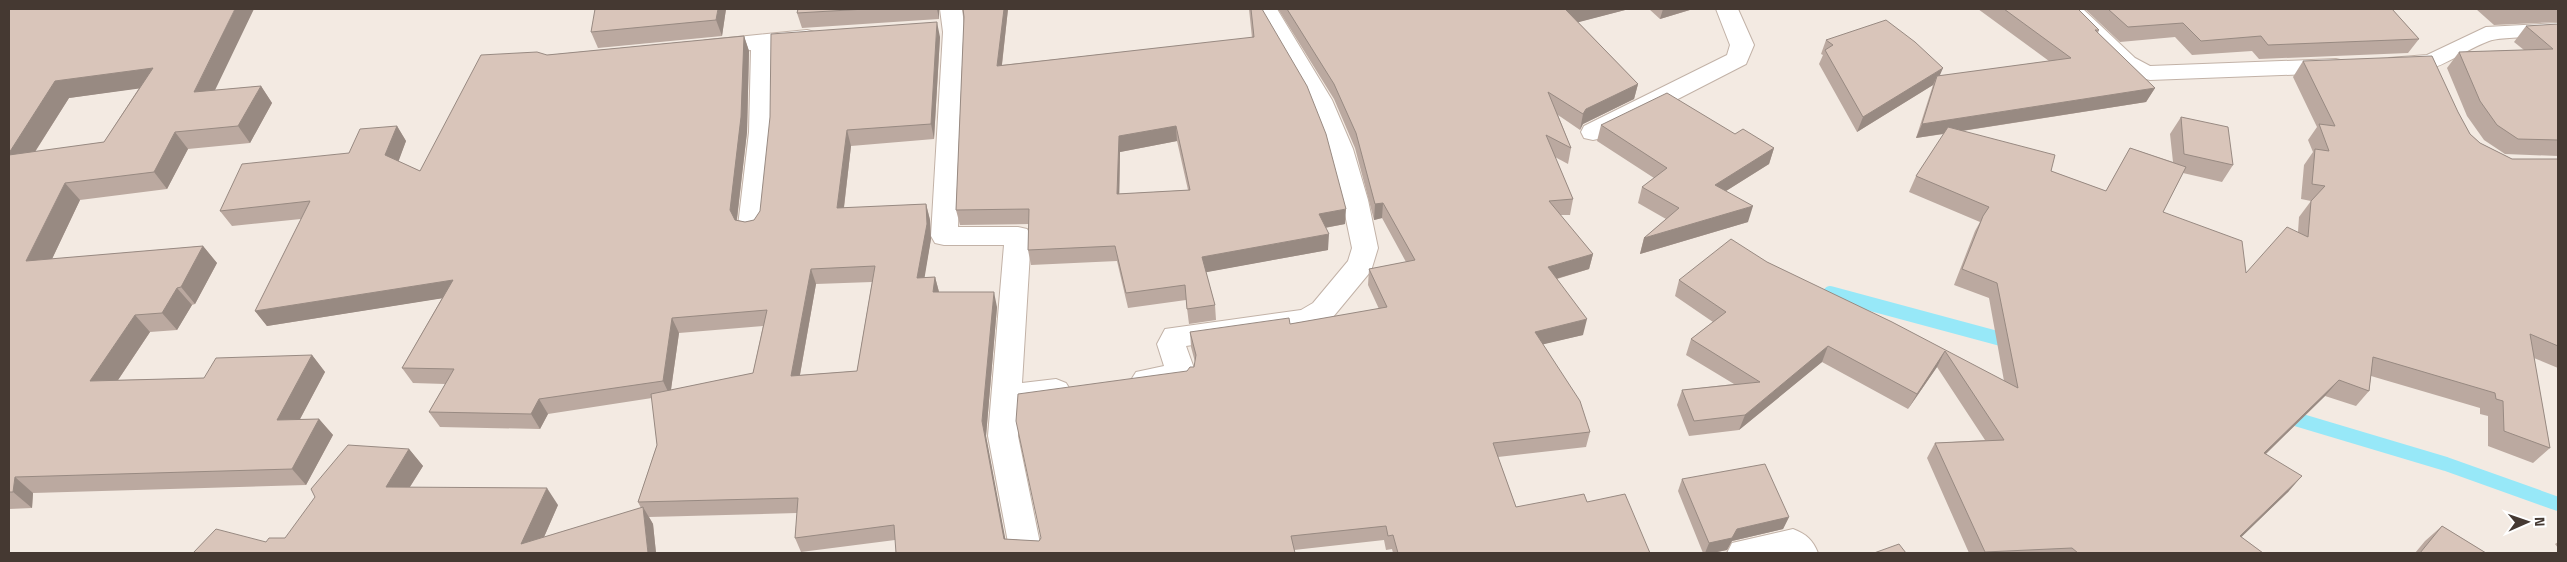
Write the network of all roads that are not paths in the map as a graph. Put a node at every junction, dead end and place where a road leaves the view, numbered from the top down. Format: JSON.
{"nodes":[{"id":1,"x":1266,"y":9,"type":"edge"},
{"id":2,"x":1727,"y":9,"type":"edge"},
{"id":3,"x":2070,"y":9,"type":"edge"},
{"id":4,"x":946,"y":22,"type":"edge"},
{"id":5,"x":2558,"y":30,"type":"edge"},
{"id":6,"x":829,"y":35,"type":"edge"},
{"id":7,"x":763,"y":41,"type":"junction"},
{"id":8,"x":2413,"y":42,"type":"edge"},
{"id":9,"x":685,"y":49,"type":"edge"},
{"id":10,"x":2434,"y":71,"type":"junction"},
{"id":11,"x":1593,"y":132,"type":"dead end"},
{"id":12,"x":751,"y":226,"type":"edge"},
{"id":13,"x":1120,"y":383,"type":"edge"},
{"id":14,"x":1082,"y":388,"type":"edge"},
{"id":15,"x":1005,"y":397,"type":"junction"},
{"id":16,"x":1026,"y":553,"type":"edge"},
{"id":17,"x":1743,"y":553,"type":"edge"},
{"id":18,"x":1802,"y":553,"type":"edge"}],
"edges":[{"from":1,"to":13,"type":"street"},
{"from":2,"to":11,"type":"street"},
{"from":3,"to":10,"type":"street"},
{"from":4,"to":15,"type":"street"},
{"from":5,"to":10,"type":"street"},
{"from":6,"to":7,"type":"street"},
{"from":7,"to":9,"type":"street"},
{"from":7,"to":12,"type":"street"},
{"from":8,"to":10,"type":"street"},
{"from":14,"to":15,"type":"street"},
{"from":15,"to":16,"type":"street"},
{"from":17,"to":18,"type":"street"}]}
